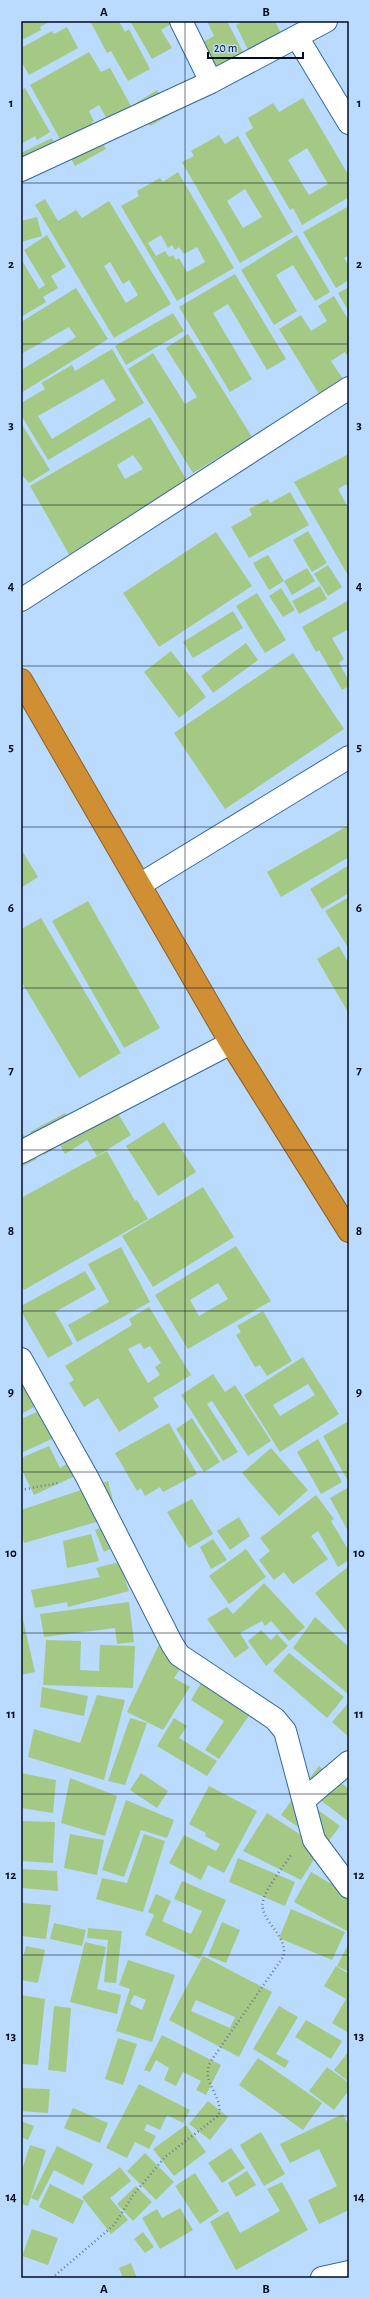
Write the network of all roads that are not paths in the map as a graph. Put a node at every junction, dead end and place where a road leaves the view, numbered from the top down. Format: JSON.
{"nodes":[{"id":1,"x":181,"y":21,"type":"edge"},
{"id":2,"x":326,"y":21,"type":"edge"},
{"id":3,"x":297,"y":37,"type":"junction"},
{"id":4,"x":210,"y":82,"type":"junction"},
{"id":5,"x":349,"y":123,"type":"edge"},
{"id":6,"x":21,"y":170,"type":"edge"},
{"id":7,"x":349,"y":388,"type":"edge"},
{"id":8,"x":21,"y":600,"type":"edge"},
{"id":9,"x":21,"y":680,"type":"edge"},
{"id":10,"x":349,"y":757,"type":"edge"},
{"id":11,"x":141,"y":884,"type":"junction"},
{"id":12,"x":231,"y":1043,"type":"junction"},
{"id":13,"x":21,"y":1152,"type":"edge"},
{"id":14,"x":349,"y":1231,"type":"edge"},
{"id":15,"x":21,"y":1358,"type":"edge"},
{"id":16,"x":349,"y":1762,"type":"edge"},
{"id":17,"x":304,"y":1800,"type":"junction"},
{"id":18,"x":349,"y":1887,"type":"edge"},
{"id":19,"x":349,"y":2272,"type":"edge"},
{"id":20,"x":322,"y":2278,"type":"edge"}],
"edges":[{"from":1,"to":4,"type":"street"},
{"from":2,"to":3,"type":"street"},
{"from":3,"to":4,"type":"street"},
{"from":3,"to":5,"type":"street"},
{"from":4,"to":6,"type":"street"},
{"from":7,"to":8,"type":"street"},
{"from":9,"to":11,"type":"highway"},
{"from":10,"to":11,"type":"street"},
{"from":11,"to":12,"type":"highway"},
{"from":12,"to":13,"type":"street"},
{"from":12,"to":14,"type":"highway"},
{"from":15,"to":17,"type":"street"},
{"from":16,"to":17,"type":"street"},
{"from":17,"to":18,"type":"street"},
{"from":19,"to":20,"type":"street"}]}
